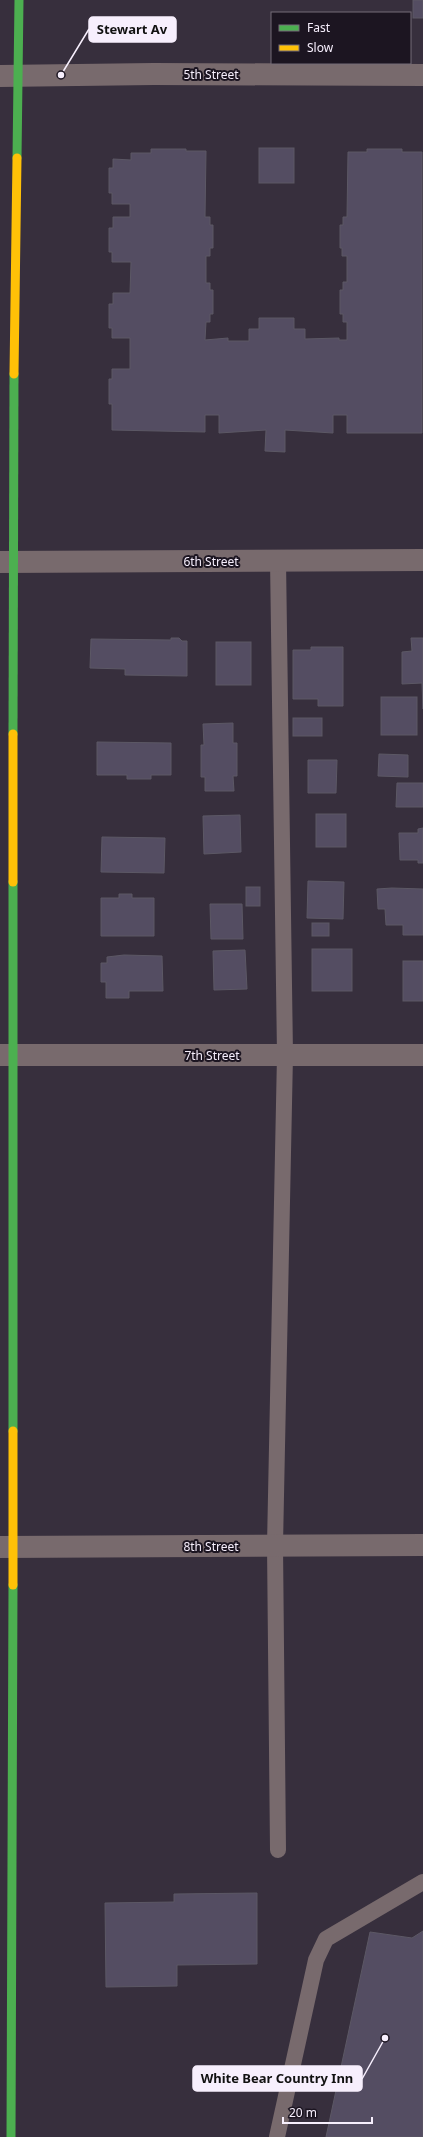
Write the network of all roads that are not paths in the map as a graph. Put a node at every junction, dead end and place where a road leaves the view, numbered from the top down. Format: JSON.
{"nodes":[{"id":1,"x":19,"y":0,"type":"edge"},
{"id":2,"x":423,"y":75,"type":"edge"},
{"id":3,"x":10,"y":76,"type":"edge"},
{"id":4,"x":278,"y":560,"type":"junction"},
{"id":5,"x":423,"y":560,"type":"edge"},
{"id":6,"x":6,"y":561,"type":"edge"},
{"id":7,"x":7,"y":1055,"type":"edge"},
{"id":8,"x":285,"y":1055,"type":"junction"},
{"id":9,"x":423,"y":1055,"type":"edge"},
{"id":10,"x":423,"y":1545,"type":"edge"},
{"id":11,"x":275,"y":1546,"type":"junction"},
{"id":12,"x":6,"y":1547,"type":"edge"},
{"id":13,"x":278,"y":1850,"type":"dead end"},
{"id":14,"x":423,"y":1882,"type":"edge"},
{"id":15,"x":6,"y":2049,"type":"edge"},
{"id":16,"x":11,"y":2137,"type":"edge"},
{"id":17,"x":277,"y":2137,"type":"edge"}],
"edges":[{"from":1,"to":3,"type":"street"},
{"from":2,"to":3,"type":"street","name":"5th Street"},
{"from":3,"to":6,"type":"street"},
{"from":4,"to":5,"type":"street","name":"6th Street"},
{"from":4,"to":6,"type":"street","name":"6th Street"},
{"from":4,"to":8,"type":"lane"},
{"from":6,"to":7,"type":"street"},
{"from":7,"to":8,"type":"street","name":"7th Street"},
{"from":7,"to":12,"type":"street"},
{"from":8,"to":9,"type":"street","name":"7th Street"},
{"from":8,"to":11,"type":"lane"},
{"from":10,"to":11,"type":"street","name":"8th Street"},
{"from":11,"to":12,"type":"street","name":"8th Street"},
{"from":11,"to":13,"type":"lane"},
{"from":12,"to":15,"type":"street"},
{"from":14,"to":17,"type":"lane"},
{"from":15,"to":16,"type":"street"}]}
